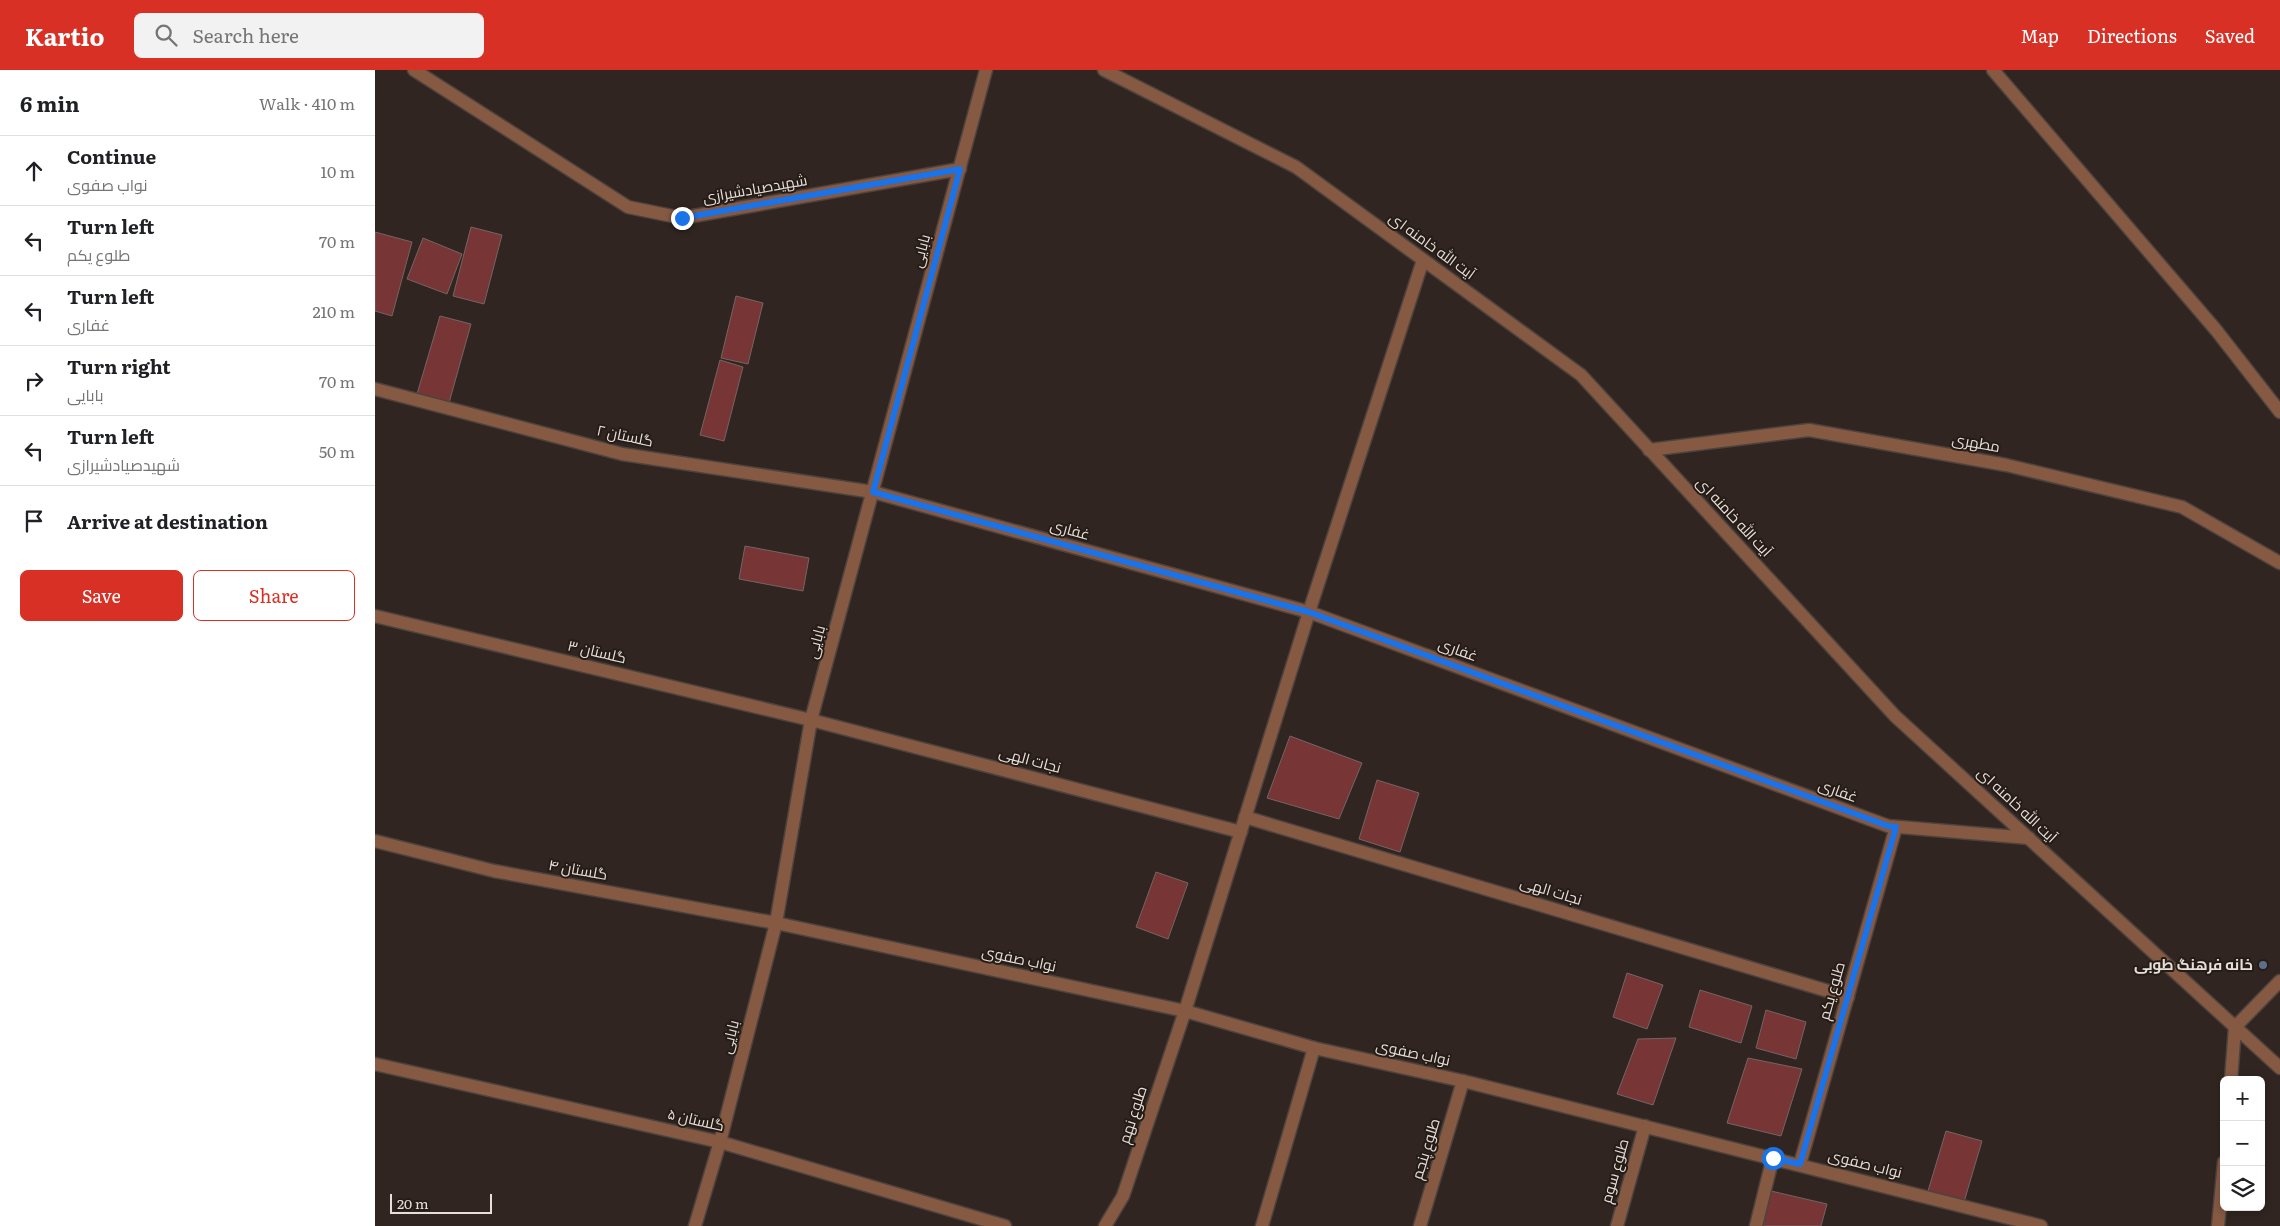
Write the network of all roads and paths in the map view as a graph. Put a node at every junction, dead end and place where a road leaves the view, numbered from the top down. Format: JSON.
{"nodes":[{"id":1,"x":414,"y":70,"type":"edge"},
{"id":2,"x":986,"y":70,"type":"edge"},
{"id":3,"x":1104,"y":70,"type":"edge"},
{"id":4,"x":1993,"y":70,"type":"edge"},
{"id":5,"x":960,"y":169,"type":"junction"},
{"id":6,"x":1423,"y":260,"type":"junction"},
{"id":7,"x":375,"y":389,"type":"edge"},
{"id":8,"x":2280,"y":412,"type":"edge"},
{"id":9,"x":1649,"y":450,"type":"junction"},
{"id":10,"x":873,"y":492,"type":"junction"},
{"id":11,"x":2279,"y":558,"type":"edge"},
{"id":12,"x":1309,"y":612,"type":"junction"},
{"id":13,"x":375,"y":616,"type":"edge"},
{"id":14,"x":811,"y":720,"type":"junction"},
{"id":15,"x":1245,"y":817,"type":"junction"},
{"id":16,"x":1896,"y":827,"type":"junction"},
{"id":17,"x":1241,"y":832,"type":"junction"},
{"id":18,"x":2029,"y":838,"type":"junction"},
{"id":19,"x":375,"y":841,"type":"edge"},
{"id":20,"x":776,"y":923,"type":"junction"},
{"id":21,"x":2280,"y":981,"type":"edge"},
{"id":22,"x":1848,"y":996,"type":"junction"},
{"id":23,"x":1185,"y":1012,"type":"junction"},
{"id":24,"x":2235,"y":1027,"type":"junction"},
{"id":25,"x":1314,"y":1048,"type":"junction"},
{"id":26,"x":375,"y":1064,"type":"edge"},
{"id":27,"x":2280,"y":1068,"type":"edge"},
{"id":28,"x":2231,"y":1076,"type":"edge"},
{"id":29,"x":1463,"y":1081,"type":"junction"},
{"id":30,"x":1645,"y":1126,"type":"junction"},
{"id":31,"x":720,"y":1142,"type":"junction"},
{"id":32,"x":1773,"y":1158,"type":"junction"},
{"id":33,"x":1800,"y":1164,"type":"junction"},
{"id":34,"x":2224,"y":1166,"type":"edge"},
{"id":35,"x":695,"y":1226,"type":"edge"},
{"id":36,"x":1005,"y":1226,"type":"edge"},
{"id":37,"x":1105,"y":1226,"type":"edge"},
{"id":38,"x":1261,"y":1226,"type":"edge"},
{"id":39,"x":1420,"y":1226,"type":"edge"},
{"id":40,"x":1617,"y":1226,"type":"edge"},
{"id":41,"x":1756,"y":1226,"type":"edge"},
{"id":42,"x":2041,"y":1226,"type":"edge"},
{"id":43,"x":2218,"y":1226,"type":"edge"}],
"edges":[{"from":1,"to":5,"type":"street","name":"شهیدصیادشیرازی"},
{"from":2,"to":5,"type":"street","name":"بابایی"},
{"from":3,"to":6,"type":"street","name":"آیت الله خامنه ای"},
{"from":4,"to":8,"type":"street"},
{"from":5,"to":10,"type":"street","name":"بابایی"},
{"from":6,"to":9,"type":"street","name":"آیت الله خامنه ای"},
{"from":6,"to":12,"type":"street","name":"طلوع نهم"},
{"from":7,"to":10,"type":"street","name":"گلستان ۲"},
{"from":9,"to":11,"type":"street","name":"مطهری"},
{"from":9,"to":18,"type":"street","name":"آیت الله خامنه ای"},
{"from":10,"to":12,"type":"street","name":"غفاری"},
{"from":10,"to":14,"type":"street","name":"بابایی"},
{"from":12,"to":15,"type":"street","name":"طلوع نهم"},
{"from":12,"to":16,"type":"street","name":"غفاری"},
{"from":13,"to":14,"type":"street","name":"گلستان ۳"},
{"from":14,"to":17,"type":"street","name":"نجات الهی"},
{"from":14,"to":20,"type":"street","name":"بابایی"},
{"from":15,"to":17,"type":"street","name":"طلوع نهم"},
{"from":15,"to":22,"type":"street","name":"نجات الهی"},
{"from":16,"to":18,"type":"street","name":"غفاری"},
{"from":16,"to":22,"type":"street","name":"طلوع یکم"},
{"from":17,"to":23,"type":"street","name":"طلوع نهم"},
{"from":18,"to":24,"type":"street","name":"آیت الله خامنه ای"},
{"from":19,"to":20,"type":"street","name":"گلستان ۴"},
{"from":20,"to":23,"type":"street","name":"نواب صفوی"},
{"from":20,"to":31,"type":"street","name":"بابایی"},
{"from":21,"to":24,"type":"street"},
{"from":22,"to":33,"type":"street","name":"طلوع یکم"},
{"from":23,"to":25,"type":"street","name":"نواب صفوی"},
{"from":23,"to":37,"type":"street","name":"طلوع نهم"},
{"from":24,"to":27,"type":"street","name":"آیت الله خامنه ای"},
{"from":24,"to":28,"type":"street"},
{"from":25,"to":29,"type":"street","name":"نواب صفوی"},
{"from":25,"to":38,"type":"street"},
{"from":26,"to":31,"type":"street","name":"گلستان ۵"},
{"from":29,"to":30,"type":"street","name":"نواب صفوی"},
{"from":29,"to":39,"type":"street","name":"طلوع پنجم"},
{"from":30,"to":32,"type":"street","name":"نواب صفوی"},
{"from":30,"to":40,"type":"street","name":"طلوع سوم"},
{"from":31,"to":35,"type":"street","name":"بابایی"},
{"from":31,"to":36,"type":"street","name":"گلستان ۵"},
{"from":32,"to":33,"type":"street","name":"نواب صفوی"},
{"from":32,"to":41,"type":"street"},
{"from":33,"to":42,"type":"street","name":"نواب صفوی"},
{"from":34,"to":43,"type":"street"}]}
